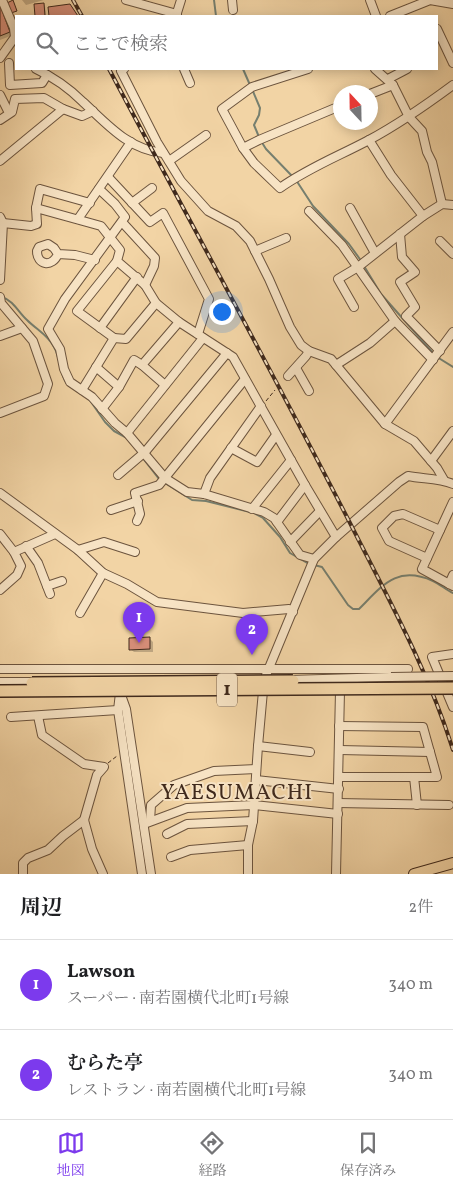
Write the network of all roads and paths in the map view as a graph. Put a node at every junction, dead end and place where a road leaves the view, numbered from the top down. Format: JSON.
{"nodes":[{"id":1,"x":2,"y":0,"type":"edge"},
{"id":2,"x":181,"y":0,"type":"edge"},
{"id":3,"x":232,"y":0,"type":"edge"},
{"id":4,"x":370,"y":0,"type":"edge"},
{"id":5,"x":130,"y":1,"type":"edge"},
{"id":6,"x":453,"y":4,"type":"edge"},
{"id":7,"x":233,"y":10,"type":"dead end"},
{"id":8,"x":177,"y":15,"type":"edge"},
{"id":9,"x":376,"y":15,"type":"edge"},
{"id":10,"x":392,"y":15,"type":"edge"},
{"id":11,"x":438,"y":32,"type":"edge"},
{"id":12,"x":0,"y":58,"type":"edge"},
{"id":13,"x":0,"y":63,"type":"edge"},
{"id":14,"x":13,"y":63,"type":"edge"},
{"id":15,"x":453,"y":63,"type":"edge"},
{"id":16,"x":38,"y":70,"type":"edge"},
{"id":17,"x":122,"y":70,"type":"edge"},
{"id":18,"x":184,"y":70,"type":"edge"},
{"id":19,"x":305,"y":70,"type":"edge"},
{"id":20,"x":377,"y":70,"type":"edge"},
{"id":21,"x":406,"y":70,"type":"edge"},
{"id":22,"x":47,"y":75,"type":"junction"},
{"id":23,"x":391,"y":82,"type":"junction"},
{"id":24,"x":190,"y":83,"type":"dead end"},
{"id":25,"x":453,"y":85,"type":"edge"},
{"id":26,"x":378,"y":89,"type":"edge"},
{"id":27,"x":0,"y":95,"type":"edge"},
{"id":28,"x":64,"y":108,"type":"junction"},
{"id":29,"x":333,"y":109,"type":"edge"},
{"id":30,"x":93,"y":111,"type":"junction"},
{"id":31,"x":9,"y":113,"type":"junction"},
{"id":32,"x":409,"y":117,"type":"junction"},
{"id":33,"x":0,"y":120,"type":"edge"},
{"id":34,"x":206,"y":136,"type":"dead end"},
{"id":35,"x":369,"y":140,"type":"junction"},
{"id":36,"x":131,"y":142,"type":"junction"},
{"id":37,"x":243,"y":148,"type":"junction"},
{"id":38,"x":163,"y":153,"type":"junction"},
{"id":39,"x":0,"y":161,"type":"edge"},
{"id":40,"x":169,"y":162,"type":"junction"},
{"id":41,"x":108,"y":177,"type":"junction"},
{"id":42,"x":152,"y":188,"type":"dead end"},
{"id":43,"x":99,"y":189,"type":"junction"},
{"id":44,"x":90,"y":203,"type":"junction"},
{"id":45,"x":132,"y":203,"type":"junction"},
{"id":46,"x":442,"y":204,"type":"junction"},
{"id":47,"x":453,"y":205,"type":"edge"},
{"id":48,"x":36,"y":208,"type":"junction"},
{"id":49,"x":350,"y":208,"type":"dead end"},
{"id":50,"x":309,"y":211,"type":"dead end"},
{"id":51,"x":423,"y":216,"type":"junction"},
{"id":52,"x":78,"y":219,"type":"junction"},
{"id":53,"x":1,"y":220,"type":"edge"},
{"id":54,"x":122,"y":222,"type":"junction"},
{"id":55,"x":400,"y":234,"type":"junction"},
{"id":56,"x":286,"y":238,"type":"dead end"},
{"id":57,"x":110,"y":239,"type":"junction"},
{"id":58,"x":440,"y":241,"type":"dead end"},
{"id":59,"x":255,"y":251,"type":"junction"},
{"id":60,"x":376,"y":253,"type":"junction"},
{"id":61,"x":58,"y":254,"type":"dead end"},
{"id":62,"x":453,"y":254,"type":"edge"},
{"id":63,"x":95,"y":260,"type":"junction"},
{"id":64,"x":116,"y":261,"type":"junction"},
{"id":65,"x":358,"y":267,"type":"junction"},
{"id":66,"x":136,"y":277,"type":"junction"},
{"id":67,"x":0,"y":280,"type":"edge"},
{"id":68,"x":145,"y":285,"type":"junction"},
{"id":69,"x":0,"y":297,"type":"edge"},
{"id":70,"x":156,"y":303,"type":"junction"},
{"id":71,"x":354,"y":307,"type":"dead end"},
{"id":72,"x":395,"y":321,"type":"junction"},
{"id":73,"x":179,"y":322,"type":"junction"},
{"id":74,"x":22,"y":328,"type":"junction"},
{"id":75,"x":100,"y":328,"type":"junction"},
{"id":76,"x":453,"y":332,"type":"edge"},
{"id":77,"x":0,"y":336,"type":"edge"},
{"id":78,"x":200,"y":336,"type":"junction"},
{"id":79,"x":114,"y":338,"type":"junction"},
{"id":80,"x":309,"y":351,"type":"junction"},
{"id":81,"x":440,"y":351,"type":"junction"},
{"id":82,"x":227,"y":353,"type":"junction"},
{"id":83,"x":433,"y":360,"type":"junction"},
{"id":84,"x":142,"y":365,"type":"junction"},
{"id":85,"x":336,"y":365,"type":"junction"},
{"id":86,"x":96,"y":367,"type":"junction"},
{"id":87,"x":296,"y":368,"type":"junction"},
{"id":88,"x":288,"y":376,"type":"dead end"},
{"id":89,"x":245,"y":379,"type":"junction"},
{"id":90,"x":165,"y":385,"type":"junction"},
{"id":91,"x":119,"y":387,"type":"junction"},
{"id":92,"x":82,"y":390,"type":"junction"},
{"id":93,"x":275,"y":390,"type":"dead end"},
{"id":94,"x":309,"y":391,"type":"dead end"},
{"id":95,"x":261,"y":406,"type":"junction"},
{"id":96,"x":102,"y":409,"type":"junction"},
{"id":97,"x":0,"y":413,"type":"edge"},
{"id":98,"x":385,"y":424,"type":"junction"},
{"id":99,"x":453,"y":431,"type":"edge"},
{"id":100,"x":128,"y":433,"type":"junction"},
{"id":101,"x":276,"y":435,"type":"junction"},
{"id":102,"x":232,"y":448,"type":"junction"},
{"id":103,"x":142,"y":455,"type":"junction"},
{"id":104,"x":291,"y":460,"type":"junction"},
{"id":105,"x":431,"y":461,"type":"junction"},
{"id":106,"x":118,"y":475,"type":"dead end"},
{"id":107,"x":444,"y":480,"type":"junction"},
{"id":108,"x":162,"y":481,"type":"junction"},
{"id":109,"x":453,"y":484,"type":"edge"},
{"id":110,"x":304,"y":485,"type":"junction"},
{"id":111,"x":0,"y":493,"type":"edge"},
{"id":112,"x":204,"y":494,"type":"junction"},
{"id":113,"x":138,"y":501,"type":"junction"},
{"id":114,"x":453,"y":502,"type":"edge"},
{"id":115,"x":252,"y":509,"type":"junction"},
{"id":116,"x":111,"y":510,"type":"dead end"},
{"id":117,"x":320,"y":510,"type":"junction"},
{"id":118,"x":137,"y":521,"type":"dead end"},
{"id":119,"x":277,"y":522,"type":"junction"},
{"id":120,"x":440,"y":530,"type":"junction"},
{"id":121,"x":0,"y":534,"type":"edge"},
{"id":122,"x":55,"y":534,"type":"junction"},
{"id":123,"x":336,"y":537,"type":"junction"},
{"id":124,"x":290,"y":542,"type":"junction"},
{"id":125,"x":26,"y":546,"type":"junction"},
{"id":126,"x":78,"y":550,"type":"junction"},
{"id":127,"x":14,"y":552,"type":"junction"},
{"id":128,"x":135,"y":552,"type":"dead end"},
{"id":129,"x":428,"y":558,"type":"junction"},
{"id":130,"x":314,"y":559,"type":"junction"},
{"id":131,"x":103,"y":573,"type":"junction"},
{"id":132,"x":453,"y":575,"type":"edge"},
{"id":133,"x":62,"y":581,"type":"dead end"},
{"id":134,"x":451,"y":585,"type":"edge"},
{"id":135,"x":47,"y":586,"type":"junction"},
{"id":136,"x":0,"y":590,"type":"edge"},
{"id":137,"x":50,"y":594,"type":"dead end"},
{"id":138,"x":80,"y":612,"type":"dead end"},
{"id":139,"x":293,"y":612,"type":"junction"},
{"id":140,"x":453,"y":654,"type":"edge"},
{"id":141,"x":0,"y":669,"type":"edge"},
{"id":142,"x":268,"y":669,"type":"junction"},
{"id":143,"x":408,"y":669,"type":"dead end"},
{"id":144,"x":453,"y":676,"type":"edge"},
{"id":145,"x":264,"y":680,"type":"junction"},
{"id":146,"x":453,"y":680,"type":"edge"},
{"id":147,"x":118,"y":681,"type":"junction"},
{"id":148,"x":0,"y":683,"type":"edge"},
{"id":149,"x":453,"y":689,"type":"edge"},
{"id":150,"x":340,"y":691,"type":"junction"},
{"id":151,"x":0,"y":692,"type":"edge"},
{"id":152,"x":262,"y":692,"type":"junction"},
{"id":153,"x":120,"y":693,"type":"junction"},
{"id":154,"x":453,"y":707,"type":"edge"},
{"id":155,"x":118,"y":710,"type":"junction"},
{"id":156,"x":38,"y":716,"type":"junction"},
{"id":157,"x":11,"y":717,"type":"dead end"},
{"id":158,"x":339,"y":726,"type":"junction"},
{"id":159,"x":258,"y":746,"type":"junction"},
{"id":160,"x":340,"y":750,"type":"junction"},
{"id":161,"x":124,"y":752,"type":"junction"},
{"id":162,"x":310,"y":752,"type":"dead end"},
{"id":163,"x":430,"y":752,"type":"junction"},
{"id":164,"x":104,"y":767,"type":"junction"},
{"id":165,"x":256,"y":769,"type":"junction"},
{"id":166,"x":339,"y":776,"type":"junction"},
{"id":167,"x":414,"y":777,"type":"junction"},
{"id":168,"x":256,"y":780,"type":"junction"},
{"id":169,"x":339,"y":789,"type":"junction"},
{"id":170,"x":338,"y":803,"type":"junction"},
{"id":171,"x":254,"y":805,"type":"junction"},
{"id":172,"x":417,"y":805,"type":"junction"},
{"id":173,"x":449,"y":805,"type":"dead end"},
{"id":174,"x":338,"y":814,"type":"junction"},
{"id":175,"x":84,"y":820,"type":"junction"},
{"id":176,"x":253,"y":821,"type":"junction"},
{"id":177,"x":147,"y":822,"type":"junction"},
{"id":178,"x":167,"y":834,"type":"dead end"},
{"id":179,"x":248,"y":845,"type":"junction"},
{"id":180,"x":171,"y":857,"type":"dead end"},
{"id":181,"x":453,"y":863,"type":"edge"},
{"id":182,"x":23,"y":874,"type":"edge"},
{"id":183,"x":103,"y":874,"type":"edge"},
{"id":184,"x":142,"y":874,"type":"edge"},
{"id":185,"x":151,"y":874,"type":"edge"},
{"id":186,"x":248,"y":874,"type":"edge"},
{"id":187,"x":336,"y":874,"type":"edge"},
{"id":188,"x":414,"y":874,"type":"edge"}],
"edges":[{"from":1,"to":12,"type":"street"},
{"from":2,"to":8,"type":"street"},
{"from":3,"to":7,"type":"street"},
{"from":4,"to":9,"type":"street"},
{"from":5,"to":8,"type":"street"},
{"from":6,"to":10,"type":"street"},
{"from":11,"to":15,"type":"street"},
{"from":13,"to":14,"type":"street"},
{"from":14,"to":22,"type":"street"},
{"from":16,"to":22,"type":"street"},
{"from":17,"to":38,"type":"street"},
{"from":18,"to":24,"type":"street"},
{"from":19,"to":37,"type":"street"},
{"from":20,"to":23,"type":"street"},
{"from":21,"to":23,"type":"street"},
{"from":22,"to":30,"type":"street"},
{"from":23,"to":26,"type":"street"},
{"from":23,"to":32,"type":"street"},
{"from":25,"to":32,"type":"street"},
{"from":27,"to":31,"type":"street"},
{"from":28,"to":30,"type":"street"},
{"from":28,"to":31,"type":"street"},
{"from":28,"to":39,"type":"street"},
{"from":29,"to":37,"type":"street"},
{"from":30,"to":36,"type":"street"},
{"from":31,"to":33,"type":"street"},
{"from":32,"to":35,"type":"street"},
{"from":32,"to":46,"type":"street"},
{"from":34,"to":40,"type":"street"},
{"from":35,"to":37,"type":"street"},
{"from":35,"to":51,"type":"street"},
{"from":36,"to":38,"type":"street"},
{"from":36,"to":41,"type":"street"},
{"from":38,"to":40,"type":"street"},
{"from":40,"to":59,"type":"street"},
{"from":41,"to":43,"type":"street"},
{"from":41,"to":45,"type":"street"},
{"from":42,"to":45,"type":"street"},
{"from":43,"to":44,"type":"street"},
{"from":43,"to":54,"type":"street"},
{"from":44,"to":48,"type":"street"},
{"from":44,"to":52,"type":"street"},
{"from":45,"to":78,"type":"street"},
{"from":46,"to":47,"type":"street"},
{"from":46,"to":51,"type":"street"},
{"from":48,"to":52,"type":"street"},
{"from":48,"to":53,"type":"street"},
{"from":49,"to":60,"type":"street"},
{"from":50,"to":65,"type":"street"},
{"from":51,"to":55,"type":"street"},
{"from":52,"to":57,"type":"street"},
{"from":53,"to":67,"type":"street"},
{"from":54,"to":57,"type":"street"},
{"from":54,"to":68,"type":"street"},
{"from":55,"to":60,"type":"street"},
{"from":55,"to":81,"type":"street"},
{"from":56,"to":59,"type":"street"},
{"from":57,"to":63,"type":"street"},
{"from":57,"to":64,"type":"street"},
{"from":58,"to":62,"type":"street"},
{"from":59,"to":80,"type":"street"},
{"from":60,"to":65,"type":"street"},
{"from":61,"to":63,"type":"street"},
{"from":63,"to":92,"type":"street"},
{"from":64,"to":66,"type":"street"},
{"from":64,"to":75,"type":"street"},
{"from":65,"to":71,"type":"street"},
{"from":65,"to":72,"type":"street"},
{"from":66,"to":68,"type":"street"},
{"from":66,"to":75,"type":"street"},
{"from":68,"to":70,"type":"street"},
{"from":69,"to":74,"type":"street"},
{"from":70,"to":73,"type":"street"},
{"from":70,"to":79,"type":"street"},
{"from":72,"to":83,"type":"street"},
{"from":72,"to":85,"type":"street"},
{"from":73,"to":78,"type":"street"},
{"from":73,"to":84,"type":"street"},
{"from":74,"to":77,"type":"street"},
{"from":74,"to":97,"type":"street"},
{"from":75,"to":79,"type":"street"},
{"from":76,"to":81,"type":"street"},
{"from":78,"to":82,"type":"street"},
{"from":78,"to":90,"type":"street"},
{"from":79,"to":86,"type":"street"},
{"from":80,"to":85,"type":"street"},
{"from":80,"to":87,"type":"street"},
{"from":81,"to":83,"type":"street"},
{"from":82,"to":89,"type":"street"},
{"from":82,"to":103,"type":"street"},
{"from":83,"to":98,"type":"street"},
{"from":84,"to":90,"type":"street"},
{"from":84,"to":91,"type":"street"},
{"from":85,"to":98,"type":"street"},
{"from":86,"to":91,"type":"street"},
{"from":86,"to":92,"type":"street"},
{"from":87,"to":88,"type":"street"},
{"from":87,"to":94,"type":"street"},
{"from":89,"to":95,"type":"street"},
{"from":89,"to":108,"type":"street"},
{"from":90,"to":100,"type":"street"},
{"from":91,"to":96,"type":"street"},
{"from":92,"to":96,"type":"street"},
{"from":93,"to":95,"type":"path"},
{"from":95,"to":101,"type":"street"},
{"from":95,"to":102,"type":"street"},
{"from":96,"to":100,"type":"street"},
{"from":98,"to":105,"type":"street"},
{"from":99,"to":105,"type":"street"},
{"from":100,"to":103,"type":"street"},
{"from":101,"to":102,"type":"street"},
{"from":101,"to":104,"type":"street"},
{"from":102,"to":112,"type":"street"},
{"from":103,"to":106,"type":"street"},
{"from":103,"to":108,"type":"street"},
{"from":104,"to":110,"type":"street"},
{"from":104,"to":115,"type":"street"},
{"from":105,"to":107,"type":"street"},
{"from":107,"to":109,"type":"street"},
{"from":107,"to":123,"type":"street"},
{"from":108,"to":112,"type":"street"},
{"from":108,"to":113,"type":"street"},
{"from":110,"to":117,"type":"street"},
{"from":110,"to":119,"type":"street"},
{"from":111,"to":122,"type":"street"},
{"from":112,"to":115,"type":"street"},
{"from":113,"to":116,"type":"street"},
{"from":113,"to":118,"type":"street"},
{"from":114,"to":120,"type":"street"},
{"from":115,"to":119,"type":"street"},
{"from":117,"to":123,"type":"street"},
{"from":117,"to":124,"type":"street"},
{"from":119,"to":124,"type":"street"},
{"from":120,"to":129,"type":"street"},
{"from":120,"to":129,"type":"street"},
{"from":121,"to":127,"type":"street"},
{"from":122,"to":125,"type":"street"},
{"from":122,"to":126,"type":"street"},
{"from":123,"to":130,"type":"street"},
{"from":124,"to":130,"type":"street"},
{"from":125,"to":127,"type":"street"},
{"from":125,"to":135,"type":"street"},
{"from":126,"to":128,"type":"street"},
{"from":126,"to":131,"type":"street"},
{"from":127,"to":136,"type":"street"},
{"from":129,"to":134,"type":"street"},
{"from":130,"to":139,"type":"street"},
{"from":131,"to":138,"type":"street"},
{"from":131,"to":139,"type":"street"},
{"from":132,"to":134,"type":"street"},
{"from":133,"to":135,"type":"street"},
{"from":135,"to":137,"type":"street"},
{"from":139,"to":142,"type":"street"},
{"from":140,"to":154,"type":"street"},
{"from":141,"to":142,"type":"street"},
{"from":142,"to":143,"type":"street"},
{"from":142,"to":145,"type":"street"},
{"from":144,"to":145,"type":"street","bridge":true},
{"from":145,"to":147,"type":"street"},
{"from":145,"to":152,"type":"street"},
{"from":146,"to":148,"type":"highway","number":"1","bridge":true},
{"from":147,"to":148,"type":"street"},
{"from":147,"to":153,"type":"street"},
{"from":149,"to":150,"type":"street","bridge":true},
{"from":149,"to":151,"type":"highway","number":"1","bridge":true},
{"from":150,"to":152,"type":"street"},
{"from":150,"to":158,"type":"street"},
{"from":151,"to":153,"type":"street"},
{"from":152,"to":153,"type":"street"},
{"from":152,"to":159,"type":"street"},
{"from":153,"to":155,"type":"street"},
{"from":153,"to":177,"type":"street"},
{"from":155,"to":156,"type":"street"},
{"from":155,"to":161,"type":"street"},
{"from":156,"to":157,"type":"street"},
{"from":156,"to":164,"type":"street"},
{"from":158,"to":160,"type":"street"},
{"from":158,"to":163,"type":"street"},
{"from":159,"to":162,"type":"street"},
{"from":159,"to":165,"type":"street"},
{"from":160,"to":163,"type":"street"},
{"from":160,"to":166,"type":"street"},
{"from":161,"to":164,"type":"path"},
{"from":161,"to":184,"type":"street"},
{"from":163,"to":167,"type":"street"},
{"from":164,"to":175,"type":"street"},
{"from":165,"to":168,"type":"street"},
{"from":165,"to":177,"type":"street"},
{"from":166,"to":167,"type":"street"},
{"from":166,"to":169,"type":"street"},
{"from":167,"to":172,"type":"street"},
{"from":168,"to":169,"type":"street"},
{"from":168,"to":171,"type":"street"},
{"from":169,"to":170,"type":"street"},
{"from":170,"to":172,"type":"street"},
{"from":170,"to":174,"type":"street"},
{"from":171,"to":174,"type":"street"},
{"from":171,"to":176,"type":"street"},
{"from":171,"to":177,"type":"street"},
{"from":172,"to":173,"type":"street"},
{"from":174,"to":187,"type":"street"},
{"from":175,"to":182,"type":"street"},
{"from":175,"to":183,"type":"street"},
{"from":176,"to":178,"type":"street"},
{"from":176,"to":179,"type":"street"},
{"from":177,"to":185,"type":"street"},
{"from":179,"to":180,"type":"street"},
{"from":179,"to":186,"type":"street"},
{"from":181,"to":188,"type":"main road"}]}
